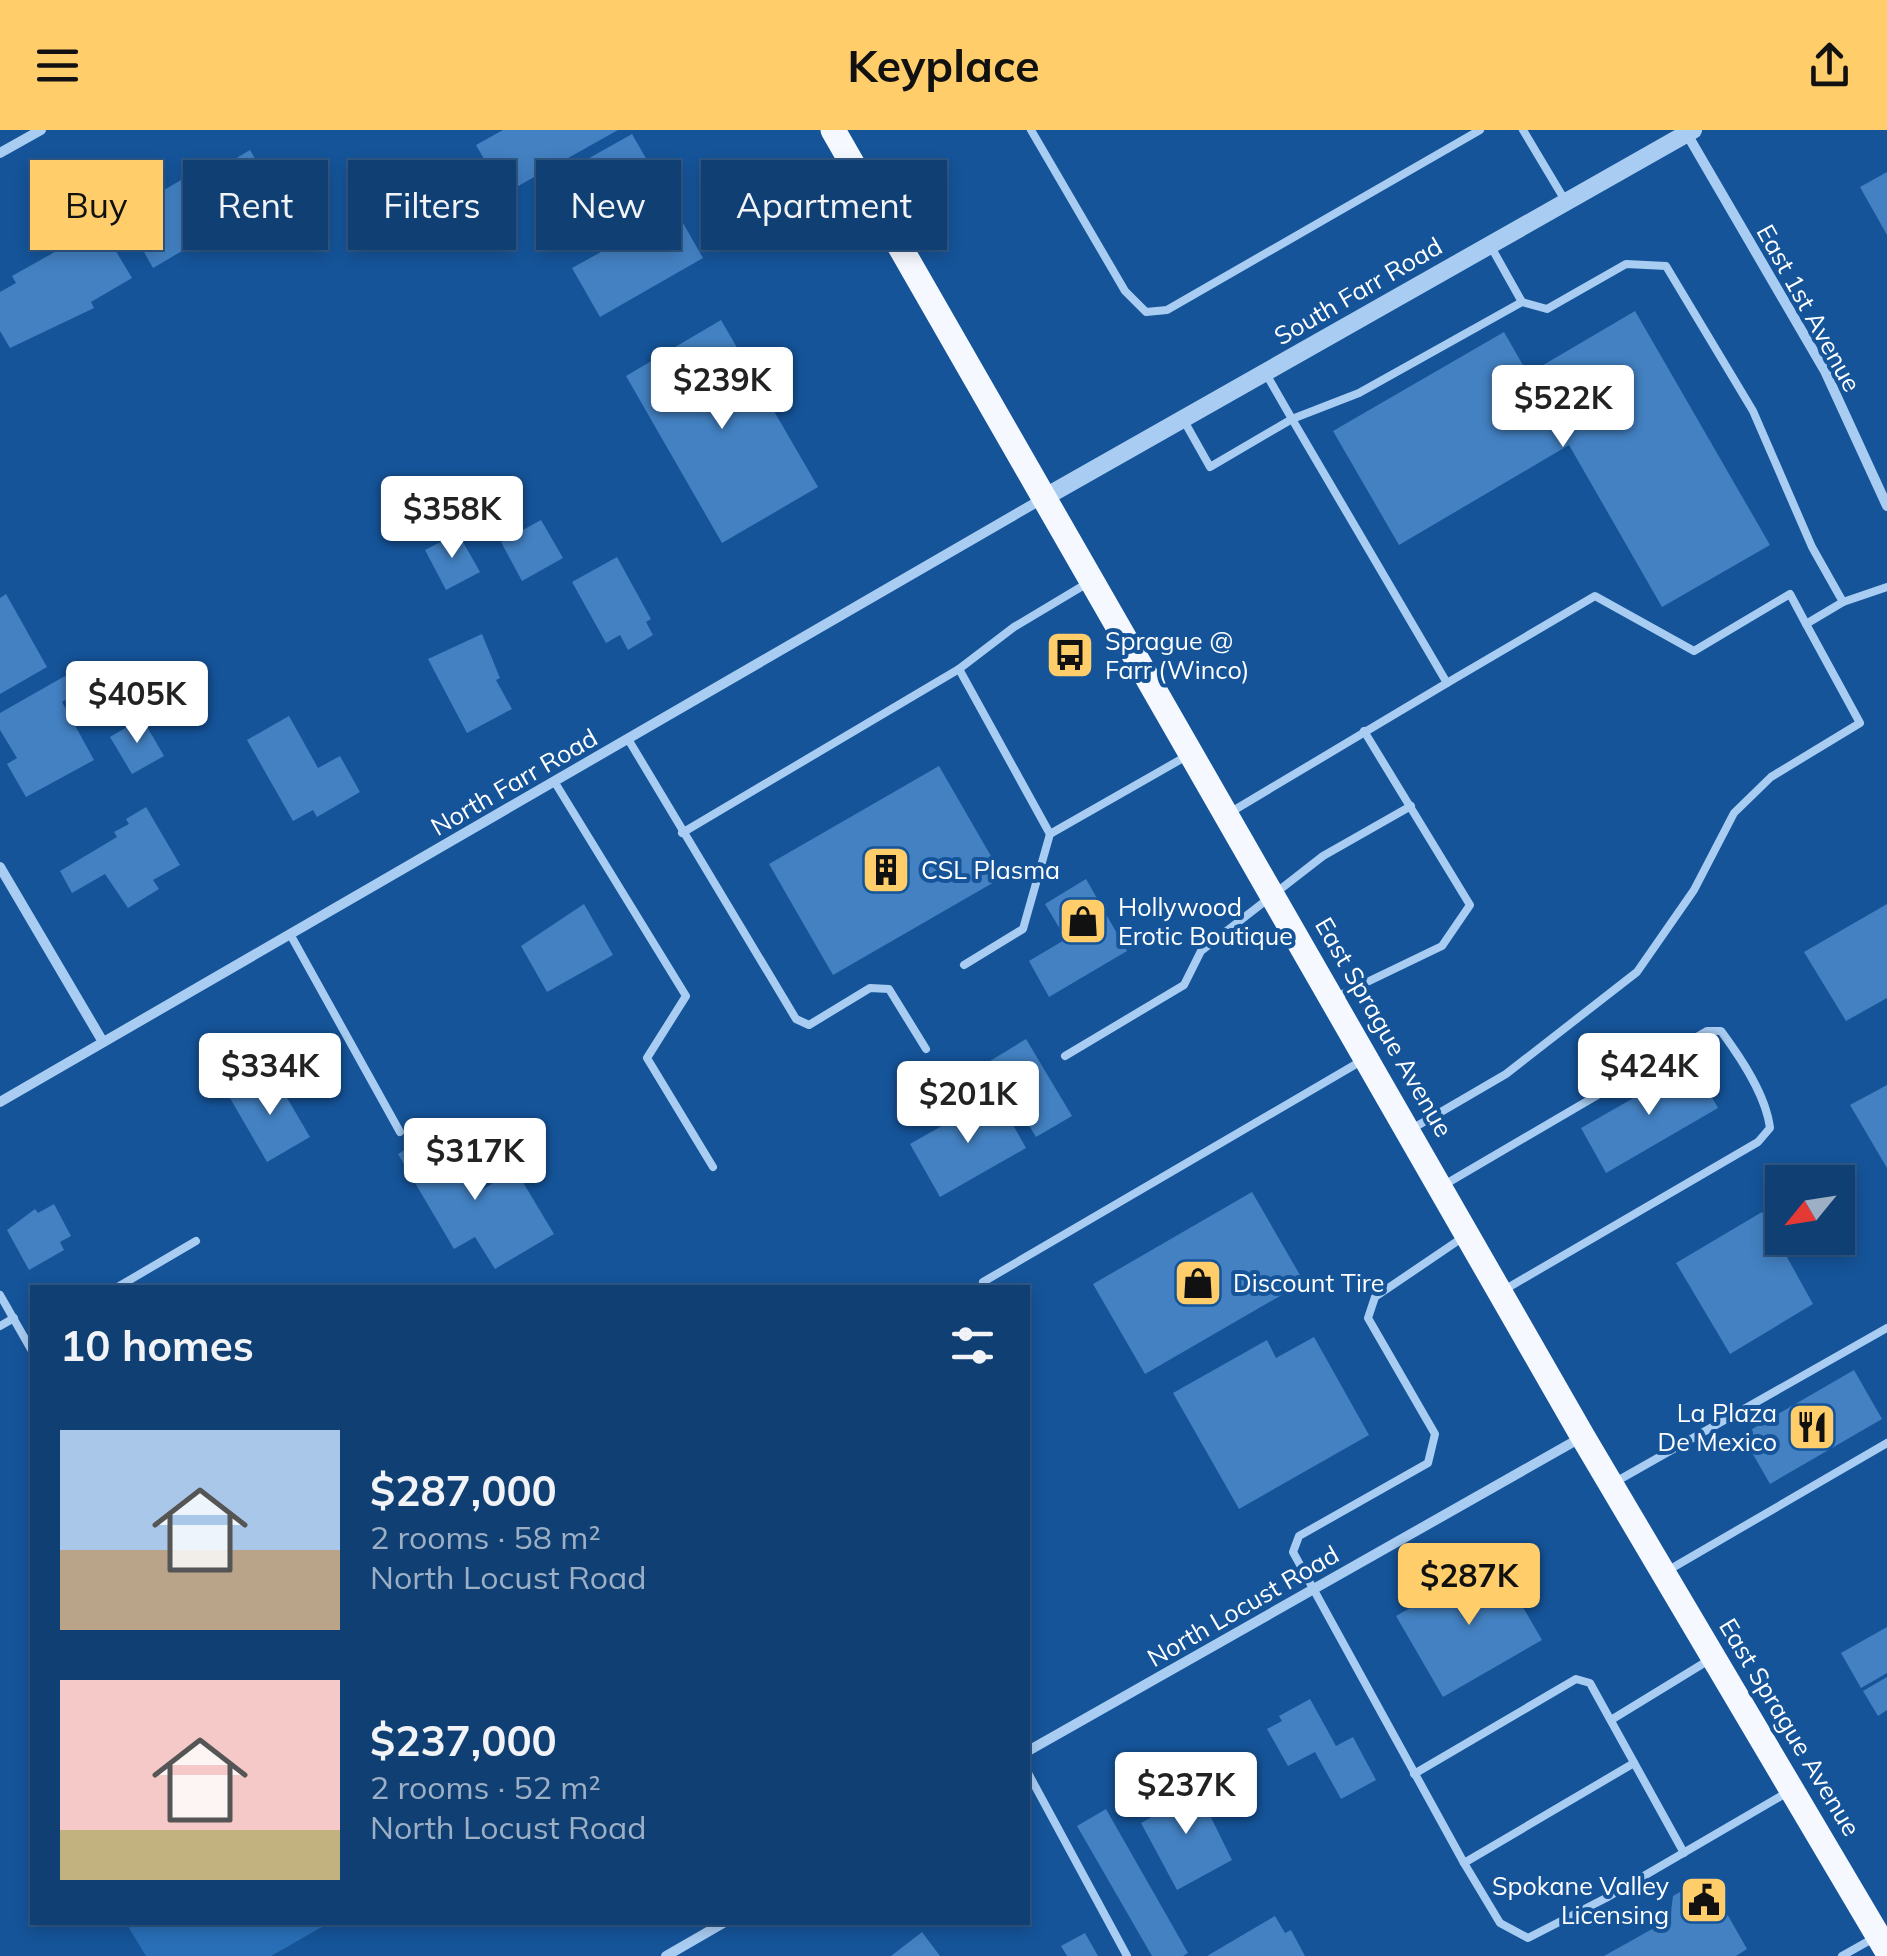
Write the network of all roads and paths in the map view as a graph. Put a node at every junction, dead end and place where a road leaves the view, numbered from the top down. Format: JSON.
{"nodes":[{"id":1,"x":41,"y":130,"type":"edge"},
{"id":2,"x":834,"y":130,"type":"edge"},
{"id":3,"x":1031,"y":130,"type":"edge"},
{"id":4,"x":1480,"y":130,"type":"edge"},
{"id":5,"x":1523,"y":130,"type":"edge"},
{"id":6,"x":1690,"y":132,"type":"edge"},
{"id":7,"x":0,"y":154,"type":"edge"},
{"id":8,"x":1566,"y":202,"type":"junction"},
{"id":9,"x":1490,"y":245,"type":"junction"},
{"id":10,"x":1522,"y":302,"type":"junction"},
{"id":11,"x":1265,"y":372,"type":"junction"},
{"id":12,"x":1183,"y":419,"type":"junction"},
{"id":13,"x":1292,"y":419,"type":"junction"},
{"id":14,"x":1047,"y":496,"type":"junction"},
{"id":15,"x":1887,"y":506,"type":"edge"},
{"id":16,"x":1094,"y":580,"type":"junction"},
{"id":17,"x":1887,"y":586,"type":"edge"},
{"id":18,"x":1843,"y":602,"type":"junction"},
{"id":19,"x":1806,"y":624,"type":"junction"},
{"id":20,"x":959,"y":670,"type":"junction"},
{"id":21,"x":1447,"y":682,"type":"junction"},
{"id":22,"x":1364,"y":731,"type":"junction"},
{"id":23,"x":628,"y":739,"type":"junction"},
{"id":24,"x":1193,"y":752,"type":"junction"},
{"id":25,"x":554,"y":781,"type":"junction"},
{"id":26,"x":1411,"y":806,"type":"junction"},
{"id":27,"x":1228,"y":814,"type":"junction"},
{"id":28,"x":682,"y":833,"type":"junction"},
{"id":29,"x":1050,"y":834,"type":"junction"},
{"id":30,"x":0,"y":867,"type":"edge"},
{"id":31,"x":1274,"y":895,"type":"junction"},
{"id":32,"x":290,"y":934,"type":"junction"},
{"id":33,"x":964,"y":965,"type":"dead end"},
{"id":34,"x":1333,"y":998,"type":"junction"},
{"id":35,"x":103,"y":1042,"type":"junction"},
{"id":36,"x":926,"y":1049,"type":"dead end"},
{"id":37,"x":1064,"y":1056,"type":"dead end"},
{"id":38,"x":1366,"y":1058,"type":"junction"},
{"id":39,"x":0,"y":1102,"type":"edge"},
{"id":40,"x":1408,"y":1131,"type":"junction"},
{"id":41,"x":400,"y":1132,"type":"dead end"},
{"id":42,"x":712,"y":1167,"type":"dead end"},
{"id":43,"x":1440,"y":1187,"type":"junction"},
{"id":44,"x":1467,"y":1234,"type":"junction"},
{"id":45,"x":196,"y":1241,"type":"dead end"},
{"id":46,"x":983,"y":1282,"type":"dead end"},
{"id":47,"x":121,"y":1285,"type":"edge"},
{"id":48,"x":1500,"y":1292,"type":"junction"},
{"id":49,"x":0,"y":1295,"type":"edge"},
{"id":50,"x":14,"y":1318,"type":"junction"},
{"id":51,"x":0,"y":1326,"type":"edge"},
{"id":52,"x":1887,"y":1328,"type":"edge"},
{"id":53,"x":29,"y":1337,"type":"edge"},
{"id":54,"x":1582,"y":1436,"type":"junction"},
{"id":55,"x":1887,"y":1443,"type":"edge"},
{"id":56,"x":1611,"y":1485,"type":"junction"},
{"id":57,"x":1664,"y":1573,"type":"junction"},
{"id":58,"x":1312,"y":1590,"type":"junction"},
{"id":59,"x":1714,"y":1658,"type":"junction"},
{"id":60,"x":1611,"y":1720,"type":"junction"},
{"id":61,"x":1030,"y":1750,"type":"edge"},
{"id":62,"x":1634,"y":1763,"type":"junction"},
{"id":63,"x":1414,"y":1774,"type":"junction"},
{"id":64,"x":1030,"y":1776,"type":"edge"},
{"id":65,"x":1792,"y":1790,"type":"junction"},
{"id":66,"x":1684,"y":1853,"type":"junction"},
{"id":67,"x":1464,"y":1863,"type":"junction"},
{"id":68,"x":720,"y":1925,"type":"edge"},
{"id":69,"x":1883,"y":1943,"type":"edge"},
{"id":70,"x":666,"y":1956,"type":"edge"},
{"id":71,"x":1127,"y":1956,"type":"edge"},
{"id":72,"x":1842,"y":1956,"type":"edge"}],
"edges":[{"from":1,"to":7,"type":"street"},
{"from":2,"to":14,"type":"main road","name":"East Sprague Avenue"},
{"from":3,"to":4,"type":"lane"},
{"from":5,"to":8,"type":"lane"},
{"from":6,"to":8,"type":"street","name":"South Farr Road"},
{"from":6,"to":15,"type":"street","name":"East 1st Avenue"},
{"from":8,"to":9,"type":"street","name":"South Farr Road"},
{"from":9,"to":10,"type":"lane"},
{"from":9,"to":11,"type":"street","name":"South Farr Road"},
{"from":10,"to":13,"type":"lane"},
{"from":10,"to":18,"type":"lane"},
{"from":11,"to":12,"type":"street","name":"South Farr Road"},
{"from":11,"to":13,"type":"lane"},
{"from":12,"to":13,"type":"lane"},
{"from":12,"to":14,"type":"street","name":"South Farr Road"},
{"from":13,"to":21,"type":"lane"},
{"from":14,"to":16,"type":"main road","name":"East Sprague Avenue"},
{"from":14,"to":23,"type":"street","name":"North Farr Road"},
{"from":16,"to":20,"type":"lane"},
{"from":16,"to":24,"type":"main road","name":"East Sprague Avenue"},
{"from":17,"to":18,"type":"lane"},
{"from":18,"to":19,"type":"lane"},
{"from":19,"to":21,"type":"lane"},
{"from":19,"to":40,"type":"lane"},
{"from":20,"to":28,"type":"lane"},
{"from":20,"to":29,"type":"lane"},
{"from":21,"to":22,"type":"lane"},
{"from":22,"to":26,"type":"lane"},
{"from":22,"to":27,"type":"lane"},
{"from":23,"to":25,"type":"street","name":"North Farr Road"},
{"from":23,"to":28,"type":"lane"},
{"from":24,"to":27,"type":"main road","name":"East Sprague Avenue"},
{"from":24,"to":29,"type":"lane"},
{"from":25,"to":32,"type":"street","name":"North Farr Road"},
{"from":25,"to":42,"type":"lane"},
{"from":26,"to":31,"type":"lane"},
{"from":26,"to":34,"type":"lane"},
{"from":27,"to":31,"type":"main road","name":"East Sprague Avenue"},
{"from":28,"to":36,"type":"lane"},
{"from":29,"to":33,"type":"lane"},
{"from":30,"to":35,"type":"street"},
{"from":31,"to":34,"type":"main road","name":"East Sprague Avenue"},
{"from":31,"to":37,"type":"lane"},
{"from":32,"to":35,"type":"street","name":"North Farr Road"},
{"from":32,"to":41,"type":"lane"},
{"from":34,"to":38,"type":"main road","name":"East Sprague Avenue"},
{"from":35,"to":39,"type":"street","name":"North Farr Road"},
{"from":38,"to":40,"type":"main road","name":"East Sprague Avenue"},
{"from":38,"to":46,"type":"lane"},
{"from":40,"to":43,"type":"main road","name":"East Sprague Avenue"},
{"from":43,"to":44,"type":"main road","name":"East Sprague Avenue"},
{"from":43,"to":48,"type":"lane"},
{"from":44,"to":48,"type":"main road","name":"East Sprague Avenue"},
{"from":44,"to":58,"type":"lane"},
{"from":45,"to":47,"type":"lane"},
{"from":48,"to":54,"type":"main road","name":"East Sprague Avenue"},
{"from":49,"to":50,"type":"lane"},
{"from":50,"to":51,"type":"lane"},
{"from":50,"to":53,"type":"lane"},
{"from":52,"to":56,"type":"lane"},
{"from":54,"to":56,"type":"main road","name":"East Sprague Avenue"},
{"from":54,"to":58,"type":"street","name":"North Locust Road"},
{"from":55,"to":57,"type":"lane"},
{"from":56,"to":57,"type":"main road","name":"East Sprague Avenue"},
{"from":57,"to":59,"type":"main road","name":"East Sprague Avenue"},
{"from":58,"to":61,"type":"street","name":"North Locust Road"},
{"from":58,"to":63,"type":"lane"},
{"from":59,"to":60,"type":"lane"},
{"from":59,"to":65,"type":"main road","name":"East Sprague Avenue"},
{"from":60,"to":62,"type":"lane"},
{"from":60,"to":63,"type":"lane"},
{"from":62,"to":66,"type":"lane"},
{"from":62,"to":67,"type":"lane"},
{"from":63,"to":67,"type":"lane"},
{"from":64,"to":71,"type":"lane"},
{"from":65,"to":66,"type":"lane"},
{"from":65,"to":69,"type":"main road","name":"East Sprague Avenue"},
{"from":66,"to":67,"type":"lane"},
{"from":68,"to":70,"type":"street"},
{"from":69,"to":72,"type":"lane"}]}
